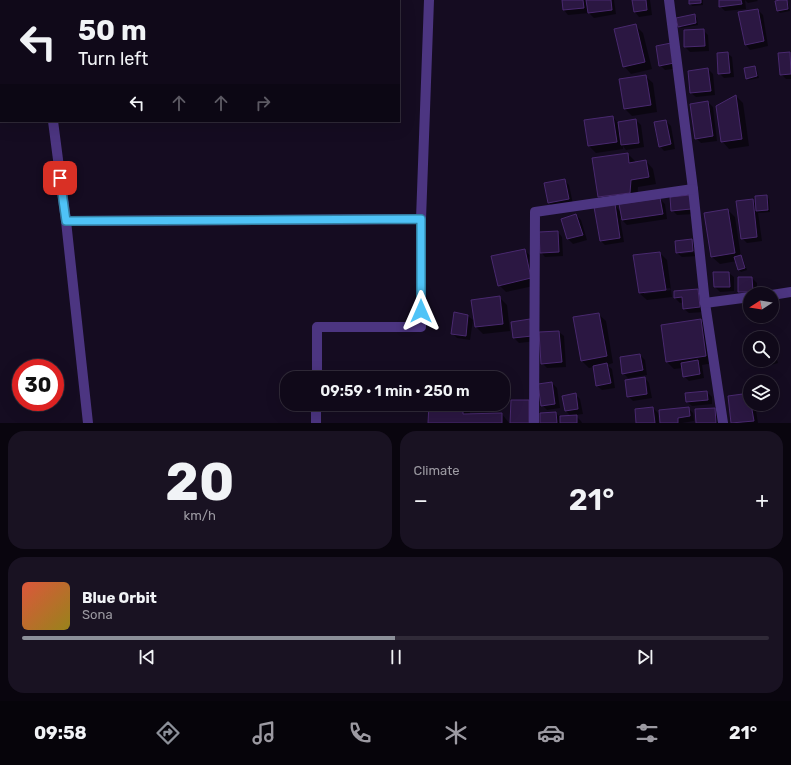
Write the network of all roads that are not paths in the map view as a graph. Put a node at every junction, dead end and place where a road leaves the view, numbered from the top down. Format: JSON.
{"nodes":[{"id":1,"x":429,"y":0,"type":"edge"},
{"id":2,"x":669,"y":0,"type":"edge"},
{"id":3,"x":53,"y":122,"type":"edge"},
{"id":4,"x":693,"y":189,"type":"junction"},
{"id":5,"x":421,"y":219,"type":"junction"},
{"id":6,"x":66,"y":221,"type":"junction"},
{"id":7,"x":791,"y":292,"type":"edge"},
{"id":8,"x":779,"y":294,"type":"edge"},
{"id":9,"x":743,"y":298,"type":"edge"},
{"id":10,"x":705,"y":303,"type":"junction"},
{"id":11,"x":317,"y":371,"type":"edge"},
{"id":12,"x":316,"y":411,"type":"edge"},
{"id":13,"x":88,"y":423,"type":"edge"},
{"id":14,"x":316,"y":423,"type":"edge"},
{"id":15,"x":534,"y":423,"type":"edge"},
{"id":16,"x":723,"y":423,"type":"edge"}],
"edges":[{"from":1,"to":5,"type":"street"},
{"from":2,"to":4,"type":"street"},
{"from":3,"to":6,"type":"street"},
{"from":4,"to":10,"type":"street"},
{"from":4,"to":15,"type":"street"},
{"from":5,"to":6,"type":"street"},
{"from":5,"to":11,"type":"street"},
{"from":6,"to":13,"type":"street"},
{"from":7,"to":8,"type":"street"},
{"from":9,"to":10,"type":"street"},
{"from":10,"to":16,"type":"street"},
{"from":12,"to":14,"type":"street"}]}
